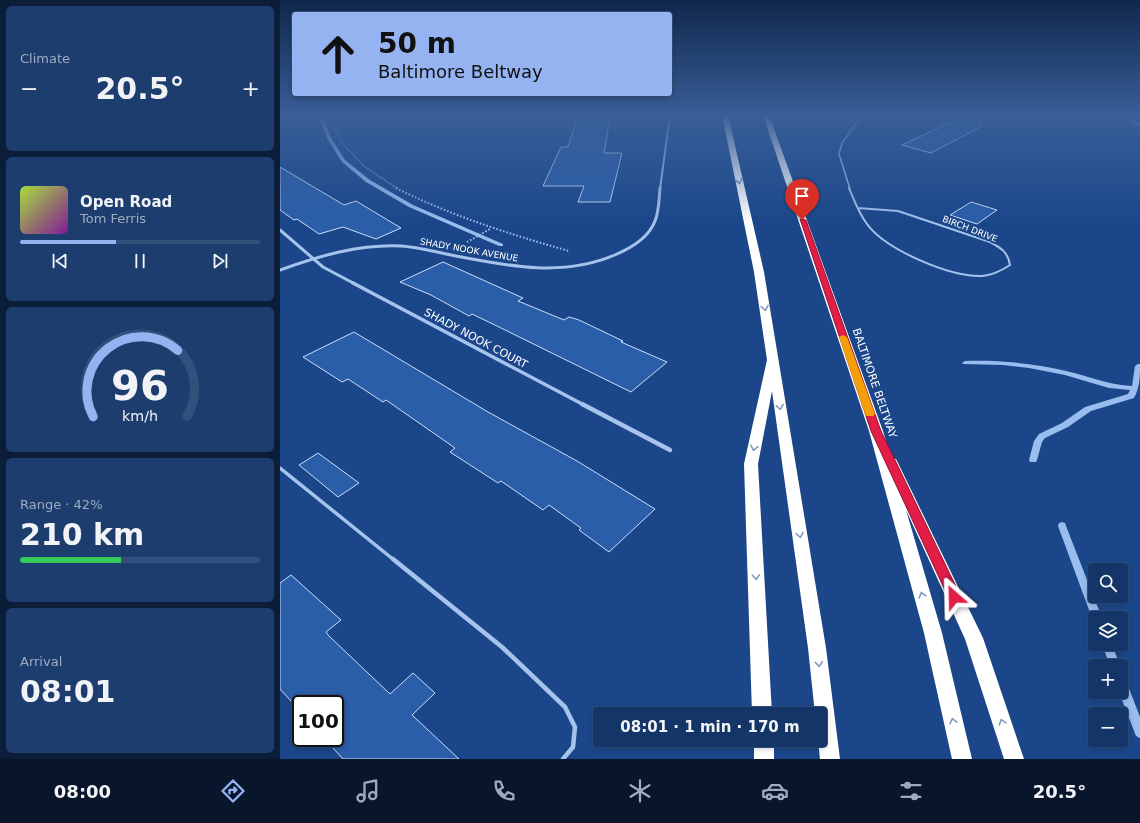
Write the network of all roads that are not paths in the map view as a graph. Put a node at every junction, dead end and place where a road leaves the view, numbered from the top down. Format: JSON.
{"nodes":[{"id":1,"x":665,"y":150,"type":"edge"},
{"id":2,"x":732,"y":150,"type":"edge"},
{"id":3,"x":778,"y":150,"type":"edge"},
{"id":4,"x":840,"y":150,"type":"edge"},
{"id":5,"x":858,"y":208,"type":"junction"},
{"id":6,"x":280,"y":230,"type":"edge"},
{"id":7,"x":314,"y":259,"type":"junction"},
{"id":8,"x":280,"y":270,"type":"edge"},
{"id":9,"x":772,"y":354,"type":"junction"},
{"id":10,"x":876,"y":431,"type":"junction"},
{"id":11,"x":670,"y":450,"type":"dead end"},
{"id":12,"x":280,"y":468,"type":"edge"},
{"id":13,"x":762,"y":707,"type":"edge"},
{"id":14,"x":764,"y":747,"type":"edge"},
{"id":15,"x":563,"y":759,"type":"edge"},
{"id":16,"x":764,"y":759,"type":"edge"},
{"id":17,"x":830,"y":759,"type":"edge"},
{"id":18,"x":962,"y":759,"type":"edge"},
{"id":19,"x":1014,"y":759,"type":"edge"}],
"edges":[{"from":1,"to":7,"type":"street","name":"SHADY NOOK AVENUE"},
{"from":2,"to":9,"type":"highway","one_way":true},
{"from":3,"to":10,"type":"highway","name":"BALTIMORE BELTWAY"},
{"from":4,"to":5,"type":"lane","name":"BIRCH DRIVE"},
{"from":5,"to":5,"type":"lane","name":"BIRCH DRIVE"},
{"from":6,"to":7,"type":"street","name":"SHADY NOOK COURT"},
{"from":7,"to":8,"type":"street","name":"SHADY NOOK AVENUE"},
{"from":7,"to":11,"type":"street","name":"SHADY NOOK COURT"},
{"from":9,"to":13,"type":"highway","one_way":true},
{"from":9,"to":17,"type":"highway","one_way":true},
{"from":18,"to":10,"type":"highway","name":"BALTIMORE BELTWAY","one_way":true},
{"from":19,"to":10,"type":"highway","one_way":true},
{"from":12,"to":15,"type":"lane"},
{"from":14,"to":16,"type":"highway"}]}
